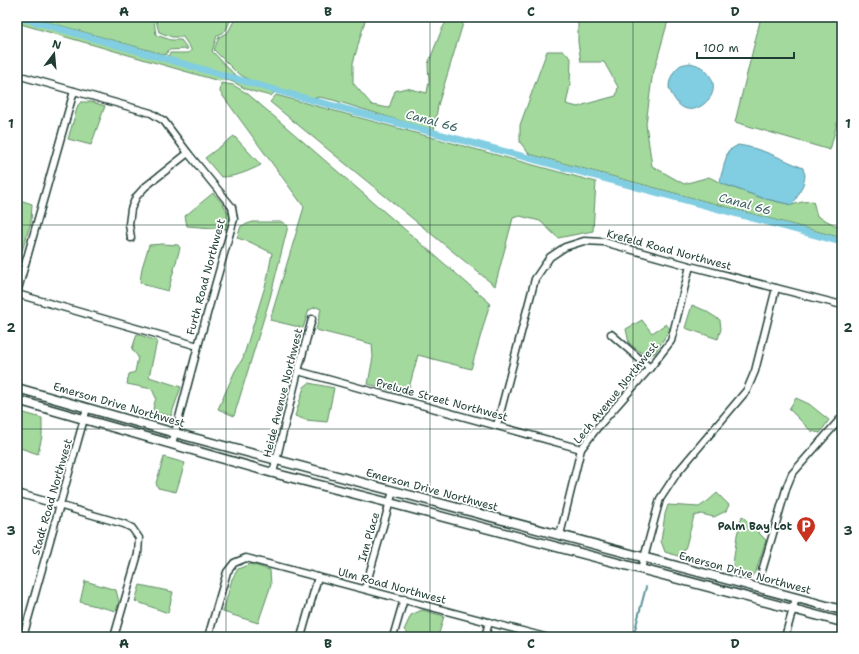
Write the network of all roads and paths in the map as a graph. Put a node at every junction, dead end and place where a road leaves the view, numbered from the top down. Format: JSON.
{"nodes":[{"id":1,"x":17,"y":75,"type":"edge"},
{"id":2,"x":74,"y":91,"type":"junction"},
{"id":3,"x":188,"y":153,"type":"junction"},
{"id":4,"x":131,"y":238,"type":"dead end"},
{"id":5,"x":690,"y":266,"type":"junction"},
{"id":6,"x":776,"y":288,"type":"junction"},
{"id":7,"x":17,"y":294,"type":"edge"},
{"id":8,"x":842,"y":306,"type":"edge"},
{"id":9,"x":312,"y":319,"type":"dead end"},
{"id":10,"x":611,"y":334,"type":"dead end"},
{"id":11,"x":198,"y":346,"type":"junction"},
{"id":12,"x":650,"y":368,"type":"junction"},
{"id":13,"x":298,"y":371,"type":"junction"},
{"id":14,"x":17,"y":388,"type":"edge"},
{"id":15,"x":17,"y":400,"type":"edge"},
{"id":16,"x":87,"y":408,"type":"junction"},
{"id":17,"x":842,"y":417,"type":"edge"},
{"id":18,"x":84,"y":420,"type":"junction"},
{"id":19,"x":497,"y":425,"type":"junction"},
{"id":20,"x":175,"y":433,"type":"junction"},
{"id":21,"x":172,"y":444,"type":"junction"},
{"id":22,"x":581,"y":449,"type":"junction"},
{"id":23,"x":277,"y":460,"type":"junction"},
{"id":24,"x":273,"y":473,"type":"junction"},
{"id":25,"x":393,"y":491,"type":"junction"},
{"id":26,"x":17,"y":493,"type":"edge"},
{"id":27,"x":390,"y":503,"type":"junction"},
{"id":28,"x":60,"y":505,"type":"junction"},
{"id":29,"x":560,"y":535,"type":"junction"},
{"id":30,"x":645,"y":557,"type":"junction"},
{"id":31,"x":641,"y":569,"type":"junction"},
{"id":32,"x":762,"y":571,"type":"dead end"},
{"id":33,"x":318,"y":577,"type":"junction"},
{"id":34,"x":364,"y":589,"type":"junction"},
{"id":35,"x":796,"y":598,"type":"junction"},
{"id":36,"x":404,"y":600,"type":"junction"},
{"id":37,"x":793,"y":608,"type":"junction"},
{"id":38,"x":842,"y":610,"type":"edge"},
{"id":39,"x":489,"y":622,"type":"junction"},
{"id":40,"x":842,"y":622,"type":"edge"},
{"id":41,"x":23,"y":637,"type":"edge"},
{"id":42,"x":114,"y":637,"type":"edge"},
{"id":43,"x":208,"y":637,"type":"edge"},
{"id":44,"x":301,"y":637,"type":"edge"},
{"id":45,"x":393,"y":637,"type":"edge"},
{"id":46,"x":485,"y":637,"type":"edge"},
{"id":47,"x":545,"y":637,"type":"edge"},
{"id":48,"x":785,"y":637,"type":"edge"}],
"edges":[{"from":1,"to":2,"type":"street","name":"Furth Road Northwest"},
{"from":2,"to":3,"type":"street","name":"Furth Road Northwest"},
{"from":2,"to":7,"type":"street"},
{"from":3,"to":4,"type":"street"},
{"from":3,"to":11,"type":"street","name":"Furth Road Northwest"},
{"from":5,"to":6,"type":"street","name":"Krefeld Road Northwest"},
{"from":5,"to":12,"type":"street","name":"Lech Avenue Northwest"},
{"from":5,"to":19,"type":"street","name":"Krefeld Road Northwest"},
{"from":6,"to":8,"type":"street","name":"Krefeld Road Northwest"},
{"from":6,"to":30,"type":"street"},
{"from":7,"to":11,"type":"street"},
{"from":9,"to":13,"type":"street","name":"Heide Avenue Northwest"},
{"from":10,"to":12,"type":"street"},
{"from":11,"to":20,"type":"street","name":"Furth Road Northwest"},
{"from":12,"to":22,"type":"street","name":"Lech Avenue Northwest"},
{"from":13,"to":19,"type":"street","name":"Prelude Street Northwest"},
{"from":13,"to":23,"type":"street","name":"Heide Avenue Northwest"},
{"from":14,"to":16,"type":"street","name":"Emerson Drive Northwest"},
{"from":15,"to":18,"type":"street","name":"Emerson Drive Northwest"},
{"from":16,"to":18,"type":"street","name":"Stadt Road Northwest"},
{"from":16,"to":20,"type":"street","name":"Emerson Drive Northwest"},
{"from":17,"to":32,"type":"street"},
{"from":18,"to":21,"type":"street","name":"Emerson Drive Northwest"},
{"from":18,"to":28,"type":"street","name":"Stadt Road Northwest"},
{"from":19,"to":22,"type":"street","name":"Prelude Street Northwest"},
{"from":20,"to":21,"type":"street","name":"Furth Road Northwest"},
{"from":20,"to":23,"type":"street","name":"Emerson Drive Northwest"},
{"from":21,"to":24,"type":"street","name":"Emerson Drive Northwest"},
{"from":22,"to":29,"type":"street","name":"Lech Avenue Northwest"},
{"from":23,"to":24,"type":"street","name":"Heide Avenue Northwest"},
{"from":23,"to":25,"type":"street","name":"Emerson Drive Northwest"},
{"from":24,"to":27,"type":"street","name":"Emerson Drive Northwest"},
{"from":25,"to":27,"type":"street","name":"Inn Place"},
{"from":25,"to":29,"type":"street","name":"Emerson Drive Northwest"},
{"from":26,"to":28,"type":"street"},
{"from":27,"to":31,"type":"street","name":"Emerson Drive Northwest"},
{"from":27,"to":34,"type":"street","name":"Inn Place"},
{"from":28,"to":41,"type":"street","name":"Stadt Road Northwest"},
{"from":28,"to":42,"type":"street"},
{"from":29,"to":30,"type":"street","name":"Emerson Drive Northwest"},
{"from":30,"to":31,"type":"street"},
{"from":30,"to":35,"type":"street","name":"Emerson Drive Northwest"},
{"from":31,"to":37,"type":"street","name":"Emerson Drive Northwest"},
{"from":33,"to":34,"type":"street","name":"Ulm Road Northwest"},
{"from":33,"to":43,"type":"street","name":"Ulm Road Northwest"},
{"from":33,"to":44,"type":"street"},
{"from":34,"to":36,"type":"street","name":"Ulm Road Northwest"},
{"from":35,"to":37,"type":"street"},
{"from":35,"to":38,"type":"street","name":"Emerson Drive Northwest"},
{"from":36,"to":39,"type":"street","name":"Ulm Road Northwest"},
{"from":36,"to":45,"type":"street"},
{"from":37,"to":40,"type":"street","name":"Emerson Drive Northwest"},
{"from":37,"to":48,"type":"street"},
{"from":39,"to":46,"type":"street"},
{"from":39,"to":47,"type":"street","name":"Ulm Road Northwest"}]}
